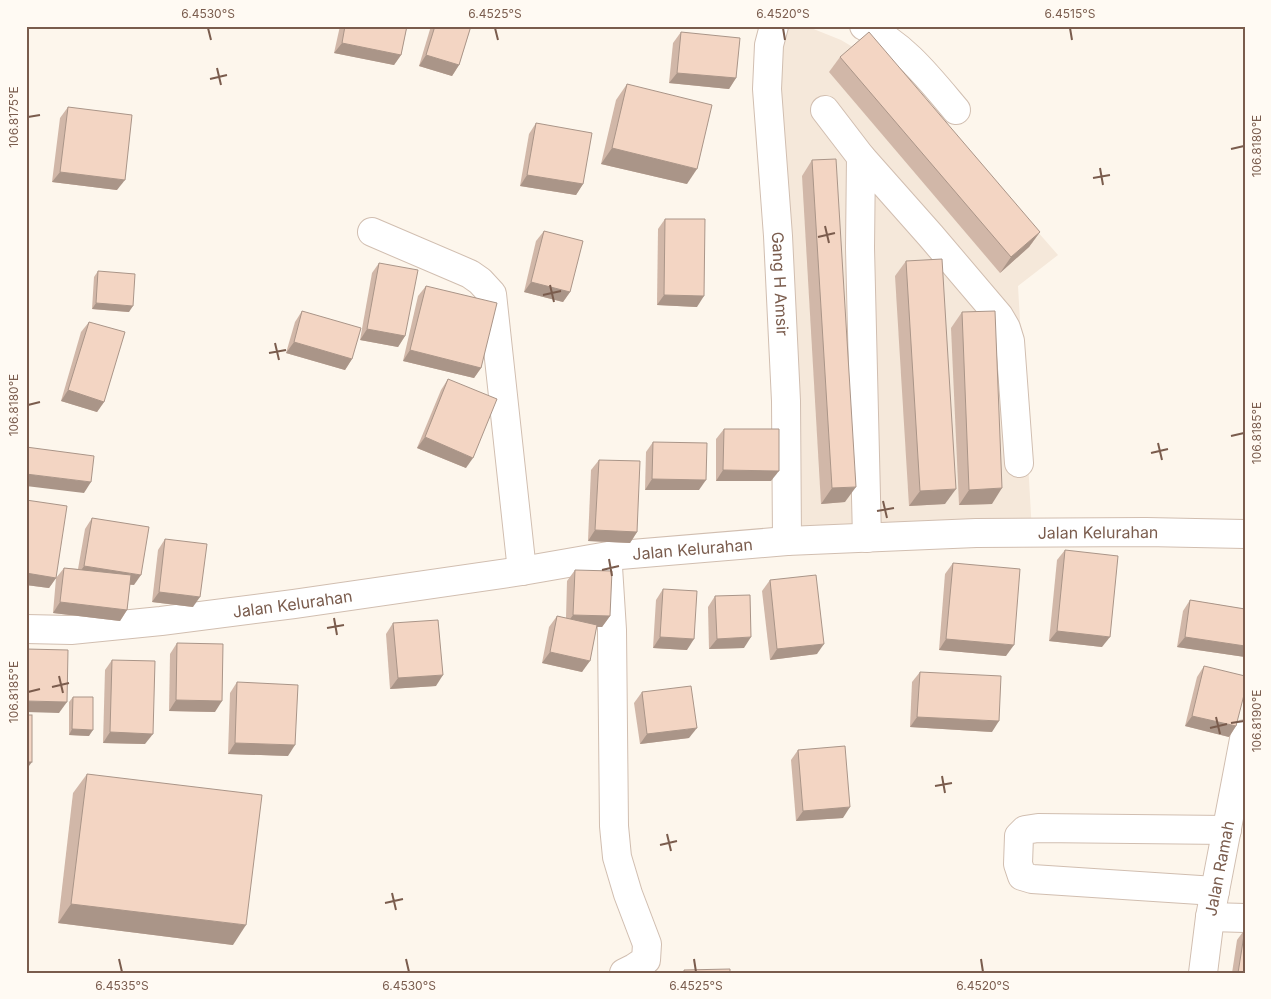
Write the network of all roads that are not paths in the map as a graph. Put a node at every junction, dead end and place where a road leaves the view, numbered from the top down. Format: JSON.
{"nodes":[{"id":1,"x":774,"y":26,"type":"edge"},
{"id":2,"x":864,"y":26,"type":"edge"},
{"id":3,"x":898,"y":36,"type":"edge"},
{"id":4,"x":825,"y":110,"type":"dead end"},
{"id":5,"x":956,"y":110,"type":"dead end"},
{"id":6,"x":861,"y":157,"type":"junction"},
{"id":7,"x":372,"y":232,"type":"dead end"},
{"id":8,"x":1019,"y":463,"type":"dead end"},
{"id":9,"x":1245,"y":534,"type":"edge"},
{"id":10,"x":867,"y":538,"type":"junction"},
{"id":11,"x":787,"y":541,"type":"junction"},
{"id":12,"x":608,"y":556,"type":"junction"},
{"id":13,"x":522,"y":571,"type":"junction"},
{"id":14,"x":26,"y":629,"type":"edge"},
{"id":15,"x":1245,"y":734,"type":"edge"},
{"id":16,"x":1242,"y":768,"type":"edge"},
{"id":17,"x":1227,"y":830,"type":"junction"},
{"id":18,"x":1215,"y":891,"type":"junction"},
{"id":19,"x":1210,"y":917,"type":"junction"},
{"id":20,"x":1245,"y":918,"type":"edge"},
{"id":21,"x":624,"y":973,"type":"edge"},
{"id":22,"x":1203,"y":973,"type":"edge"}],
"edges":[{"from":1,"to":11,"type":"street","name":"Gang H Amsir"},
{"from":2,"to":3,"type":"street"},
{"from":3,"to":5,"type":"street"},
{"from":4,"to":6,"type":"street"},
{"from":6,"to":8,"type":"street"},
{"from":6,"to":10,"type":"street"},
{"from":7,"to":13,"type":"street"},
{"from":9,"to":10,"type":"street","name":"Jalan Kelurahan"},
{"from":10,"to":11,"type":"street","name":"Jalan Kelurahan"},
{"from":11,"to":12,"type":"street","name":"Jalan Kelurahan"},
{"from":12,"to":13,"type":"street","name":"Jalan Kelurahan"},
{"from":12,"to":21,"type":"street"},
{"from":13,"to":14,"type":"street","name":"Jalan Kelurahan"},
{"from":15,"to":16,"type":"street","name":"Jalan Ramah"},
{"from":16,"to":17,"type":"street","name":"Jalan Ramah"},
{"from":17,"to":18,"type":"street","name":"Jalan Ramah"},
{"from":17,"to":18,"type":"street"},
{"from":18,"to":19,"type":"street","name":"Jalan Ramah"},
{"from":19,"to":20,"type":"street"},
{"from":19,"to":22,"type":"street","name":"Jalan Ramah"}]}
